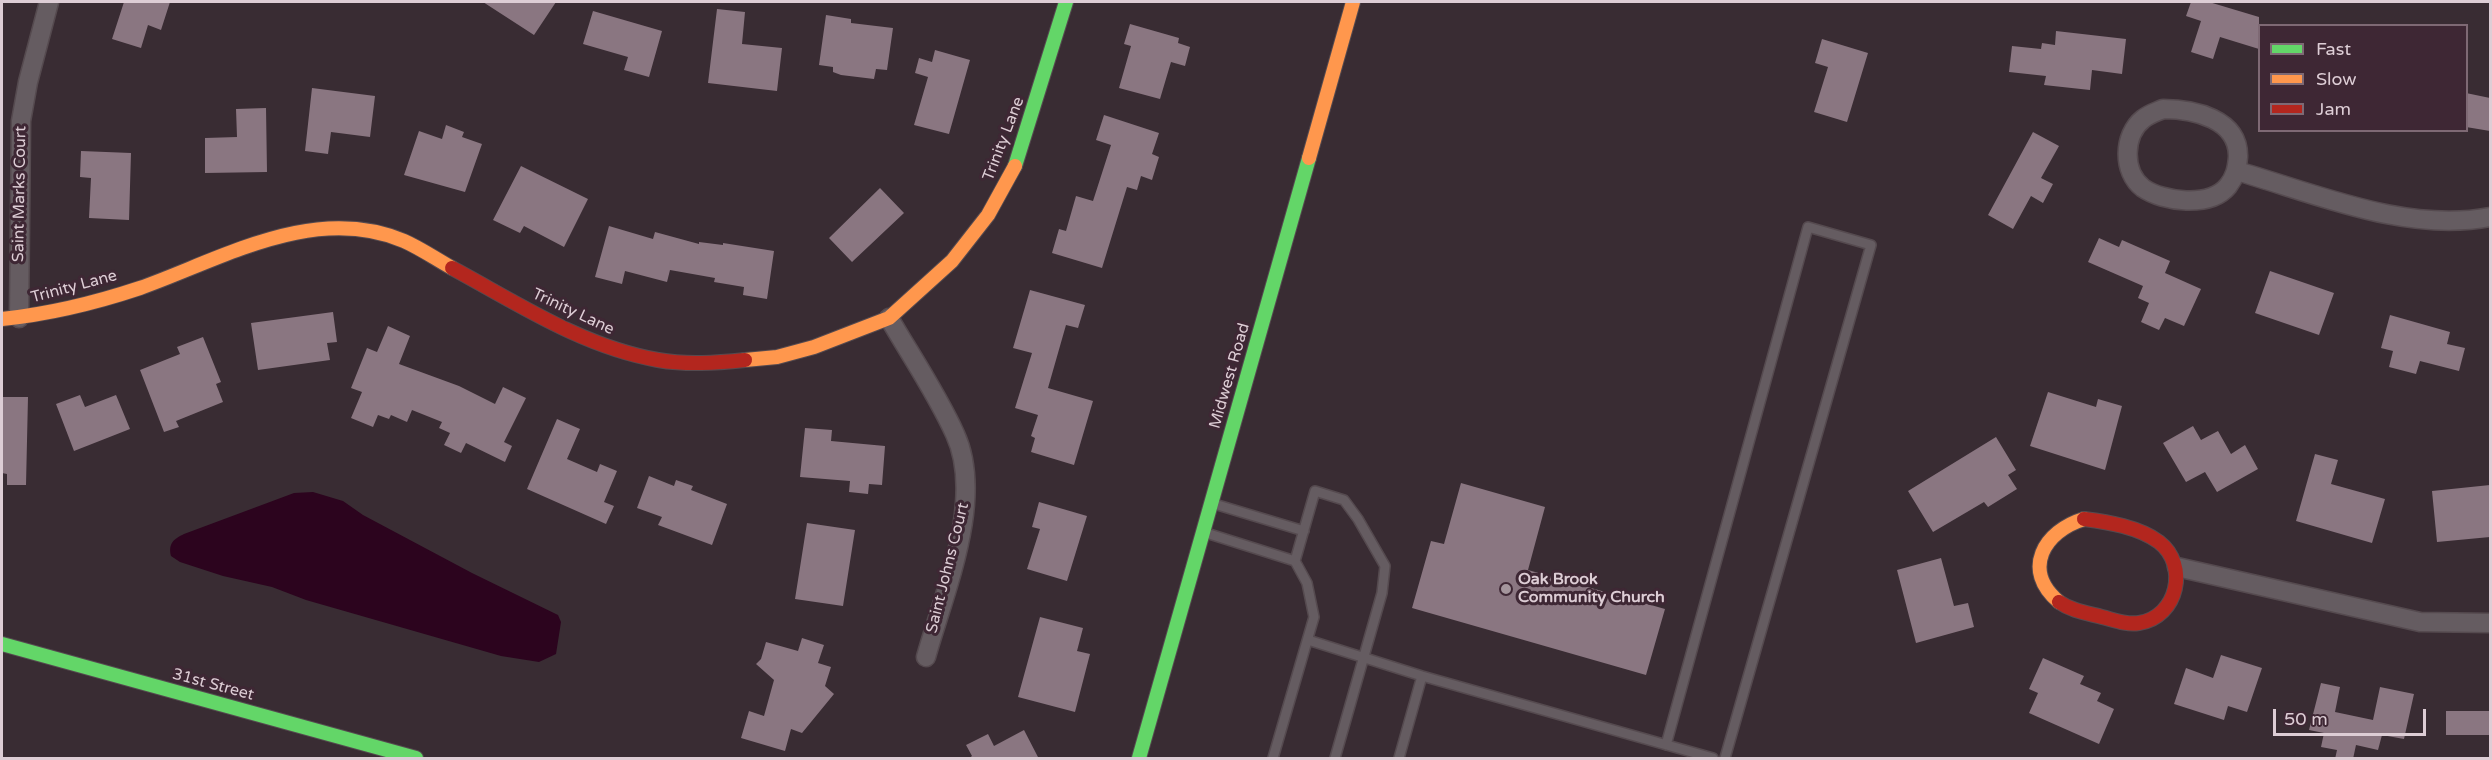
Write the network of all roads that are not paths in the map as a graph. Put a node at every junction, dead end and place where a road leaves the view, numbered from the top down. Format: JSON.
{"nodes":[{"id":1,"x":49,"y":2,"type":"edge"},
{"id":2,"x":1066,"y":2,"type":"edge"},
{"id":3,"x":1353,"y":2,"type":"edge"},
{"id":4,"x":2237,"y":171,"type":"junction"},
{"id":5,"x":2490,"y":217,"type":"edge"},
{"id":6,"x":889,"y":318,"type":"junction"},
{"id":7,"x":10,"y":319,"type":"edge"},
{"id":8,"x":1211,"y":503,"type":"junction"},
{"id":9,"x":1304,"y":531,"type":"junction"},
{"id":10,"x":1203,"y":532,"type":"junction"},
{"id":11,"x":1295,"y":561,"type":"junction"},
{"id":12,"x":2177,"y":567,"type":"junction"},
{"id":13,"x":2490,"y":623,"type":"edge"},
{"id":14,"x":1308,"y":640,"type":"junction"},
{"id":15,"x":2,"y":644,"type":"edge"},
{"id":16,"x":1364,"y":656,"type":"junction"},
{"id":17,"x":926,"y":657,"type":"dead end"},
{"id":18,"x":1422,"y":676,"type":"junction"},
{"id":19,"x":1666,"y":745,"type":"junction"},
{"id":20,"x":416,"y":759,"type":"edge"},
{"id":21,"x":1139,"y":759,"type":"edge"},
{"id":22,"x":1273,"y":759,"type":"edge"},
{"id":23,"x":1335,"y":759,"type":"edge"},
{"id":24,"x":1399,"y":759,"type":"edge"},
{"id":25,"x":1713,"y":759,"type":"edge"},
{"id":26,"x":1725,"y":759,"type":"edge"}],
"edges":[{"from":1,"to":7,"type":"street","name":"Saint Marks Court"},
{"from":2,"to":6,"type":"street","name":"Trinity Lane"},
{"from":3,"to":8,"type":"street","name":"Midwest Road"},
{"from":4,"to":4,"type":"street"},
{"from":4,"to":5,"type":"street"},
{"from":6,"to":7,"type":"street","name":"Trinity Lane"},
{"from":6,"to":17,"type":"street","name":"Saint Johns Court"},
{"from":8,"to":9,"type":"lane"},
{"from":8,"to":10,"type":"street","name":"Midwest Road"},
{"from":9,"to":11,"type":"lane"},
{"from":9,"to":16,"type":"lane"},
{"from":10,"to":11,"type":"lane"},
{"from":10,"to":21,"type":"street","name":"Midwest Road"},
{"from":11,"to":14,"type":"lane"},
{"from":12,"to":12,"type":"street"},
{"from":12,"to":13,"type":"street"},
{"from":14,"to":16,"type":"lane"},
{"from":14,"to":22,"type":"lane"},
{"from":15,"to":20,"type":"street","name":"31st Street"},
{"from":16,"to":18,"type":"lane"},
{"from":16,"to":23,"type":"lane"},
{"from":18,"to":19,"type":"lane"},
{"from":18,"to":24,"type":"lane"},
{"from":19,"to":25,"type":"lane"},
{"from":19,"to":26,"type":"lane"}]}
